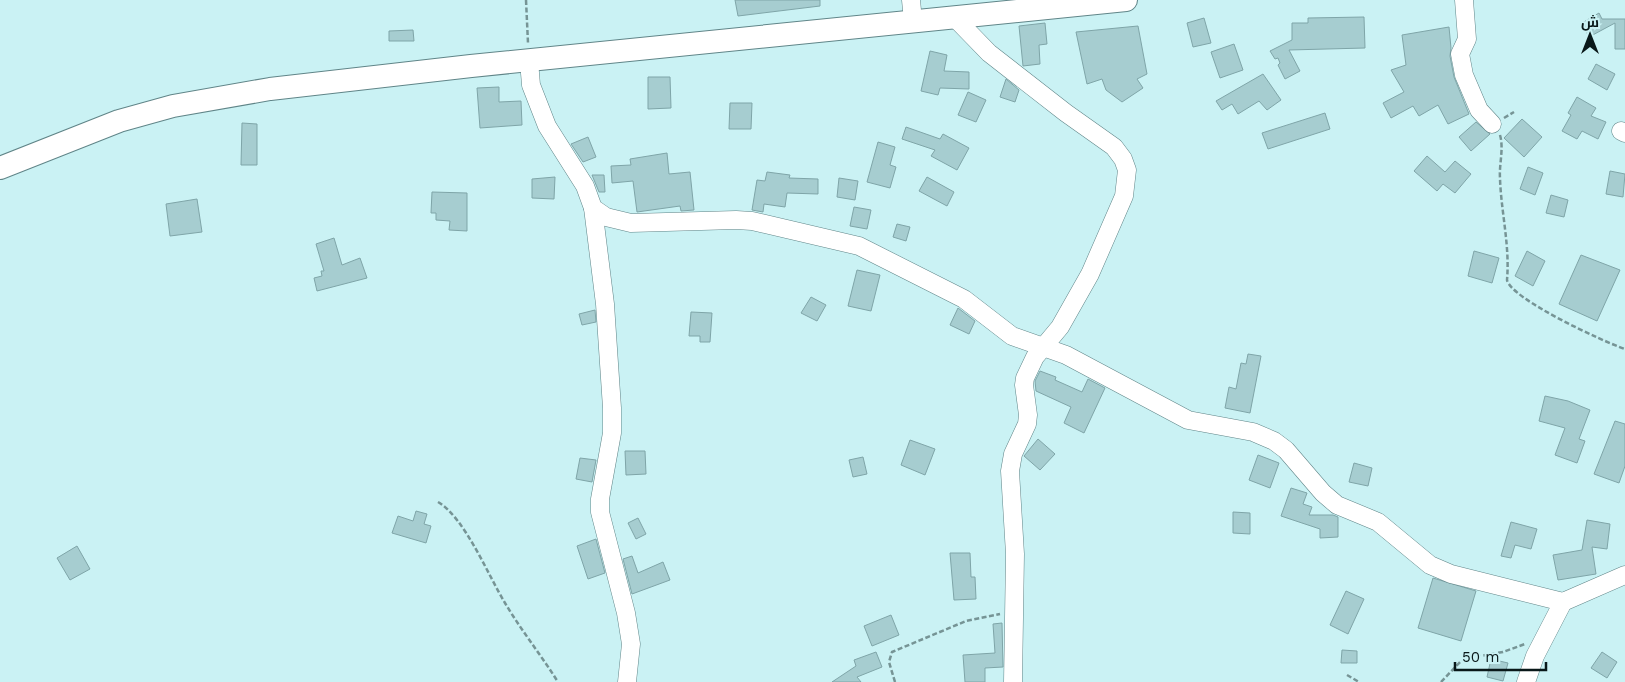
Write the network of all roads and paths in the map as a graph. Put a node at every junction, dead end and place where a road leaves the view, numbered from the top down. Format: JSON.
{"nodes":[{"id":1,"x":526,"y":0,"type":"edge"},
{"id":2,"x":1124,"y":0,"type":"edge"},
{"id":3,"x":1464,"y":0,"type":"edge"},
{"id":4,"x":912,"y":10,"type":"edge"},
{"id":5,"x":954,"y":17,"type":"junction"},
{"id":6,"x":529,"y":61,"type":"junction"},
{"id":7,"x":1492,"y":124,"type":"joint"},
{"id":8,"x":0,"y":168,"type":"edge"},
{"id":9,"x":593,"y":208,"type":"junction"},
{"id":10,"x":1043,"y":346,"type":"junction"},
{"id":11,"x":1625,"y":349,"type":"edge"},
{"id":12,"x":438,"y":502,"type":"dead end"},
{"id":13,"x":1625,"y":575,"type":"edge"},
{"id":14,"x":1563,"y":602,"type":"junction"},
{"id":15,"x":1014,"y":611,"type":"junction"},
{"id":16,"x":1547,"y":634,"type":"junction"},
{"id":17,"x":1346,"y":675,"type":"dead end"},
{"id":18,"x":558,"y":682,"type":"edge"},
{"id":19,"x":627,"y":682,"type":"edge"},
{"id":20,"x":895,"y":682,"type":"edge"},
{"id":21,"x":1013,"y":682,"type":"edge"},
{"id":22,"x":1359,"y":682,"type":"edge"},
{"id":23,"x":1441,"y":682,"type":"edge"},
{"id":24,"x":1526,"y":682,"type":"edge"}],
"edges":[{"from":1,"to":6,"type":"path"},
{"from":2,"to":5,"type":"main road"},
{"from":3,"to":7,"type":"street"},
{"from":4,"to":5,"type":"main road"},
{"from":4,"to":6,"type":"main road"},
{"from":5,"to":10,"type":"street"},
{"from":6,"to":8,"type":"main road"},
{"from":6,"to":9,"type":"street"},
{"from":7,"to":11,"type":"path"},
{"from":9,"to":10,"type":"street"},
{"from":9,"to":19,"type":"street"},
{"from":10,"to":14,"type":"street"},
{"from":10,"to":15,"type":"street"},
{"from":12,"to":18,"type":"path"},
{"from":13,"to":14,"type":"street"},
{"from":14,"to":16,"type":"street"},
{"from":15,"to":20,"type":"path"},
{"from":15,"to":21,"type":"street"},
{"from":16,"to":23,"type":"path"},
{"from":16,"to":24,"type":"street"},
{"from":17,"to":22,"type":"path"}]}
